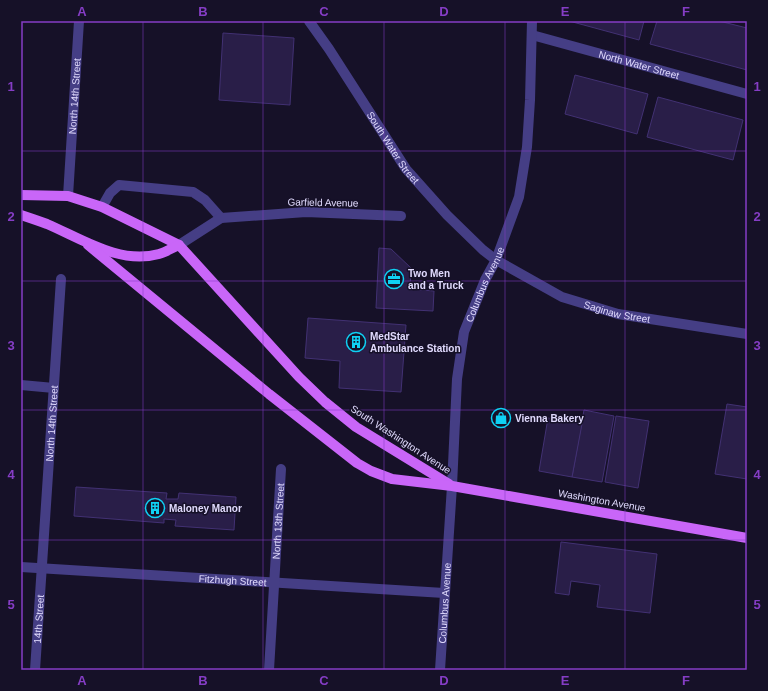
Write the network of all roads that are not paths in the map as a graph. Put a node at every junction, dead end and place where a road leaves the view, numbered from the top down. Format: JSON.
{"nodes":[{"id":1,"x":79,"y":21,"type":"edge"},
{"id":2,"x":309,"y":21,"type":"edge"},
{"id":3,"x":532,"y":21,"type":"edge"},
{"id":4,"x":532,"y":36,"type":"junction"},
{"id":5,"x":747,"y":94,"type":"edge"},
{"id":6,"x":21,"y":195,"type":"edge"},
{"id":7,"x":68,"y":196,"type":"junction"},
{"id":8,"x":102,"y":207,"type":"junction"},
{"id":9,"x":21,"y":215,"type":"edge"},
{"id":10,"x":401,"y":216,"type":"dead end"},
{"id":11,"x":221,"y":218,"type":"junction"},
{"id":12,"x":88,"y":245,"type":"junction"},
{"id":13,"x":179,"y":245,"type":"junction"},
{"id":14,"x":496,"y":260,"type":"junction"},
{"id":15,"x":61,"y":279,"type":"dead end"},
{"id":16,"x":747,"y":334,"type":"edge"},
{"id":17,"x":21,"y":386,"type":"edge"},
{"id":18,"x":54,"y":388,"type":"junction"},
{"id":19,"x":281,"y":469,"type":"dead end"},
{"id":20,"x":452,"y":486,"type":"junction"},
{"id":21,"x":747,"y":538,"type":"edge"},
{"id":22,"x":21,"y":567,"type":"edge"},
{"id":23,"x":41,"y":568,"type":"junction"},
{"id":24,"x":274,"y":582,"type":"junction"},
{"id":25,"x":444,"y":593,"type":"junction"},
{"id":26,"x":35,"y":670,"type":"edge"},
{"id":27,"x":269,"y":670,"type":"edge"},
{"id":28,"x":440,"y":670,"type":"edge"}],
"edges":[{"from":1,"to":7,"type":"street","name":"North 14th Street"},
{"from":2,"to":14,"type":"street","name":"South Water Street"},
{"from":3,"to":4,"type":"street","name":"Columbus Avenue"},
{"from":4,"to":5,"type":"street","name":"North Water Street"},
{"from":4,"to":14,"type":"street","name":"Columbus Avenue"},
{"from":6,"to":7,"type":"main road"},
{"from":7,"to":8,"type":"main road"},
{"from":8,"to":11,"type":"street"},
{"from":8,"to":13,"type":"main road"},
{"from":9,"to":12,"type":"main road"},
{"from":10,"to":11,"type":"street","name":"Garfield Avenue"},
{"from":11,"to":13,"type":"street","name":"Garfield Avenue"},
{"from":12,"to":13,"type":"main road"},
{"from":12,"to":20,"type":"main road","name":"South Washington Avenue"},
{"from":13,"to":20,"type":"main road","name":"South Washington Avenue"},
{"from":14,"to":16,"type":"street","name":"Saginaw Street"},
{"from":14,"to":20,"type":"street","name":"Columbus Avenue"},
{"from":15,"to":18,"type":"street","name":"North 14th Street"},
{"from":17,"to":18,"type":"street"},
{"from":18,"to":23,"type":"street","name":"North 14th Street"},
{"from":19,"to":24,"type":"street","name":"North 13th Street"},
{"from":20,"to":21,"type":"main road","name":"Washington Avenue"},
{"from":20,"to":25,"type":"street","name":"Columbus Avenue"},
{"from":22,"to":23,"type":"street","name":"Fitzhugh Street"},
{"from":23,"to":24,"type":"street","name":"Fitzhugh Street"},
{"from":23,"to":26,"type":"street","name":"14th Street"},
{"from":24,"to":25,"type":"street","name":"Fitzhugh Street"},
{"from":24,"to":27,"type":"street","name":"North 13th Street"},
{"from":25,"to":28,"type":"street","name":"Columbus Avenue"}]}
